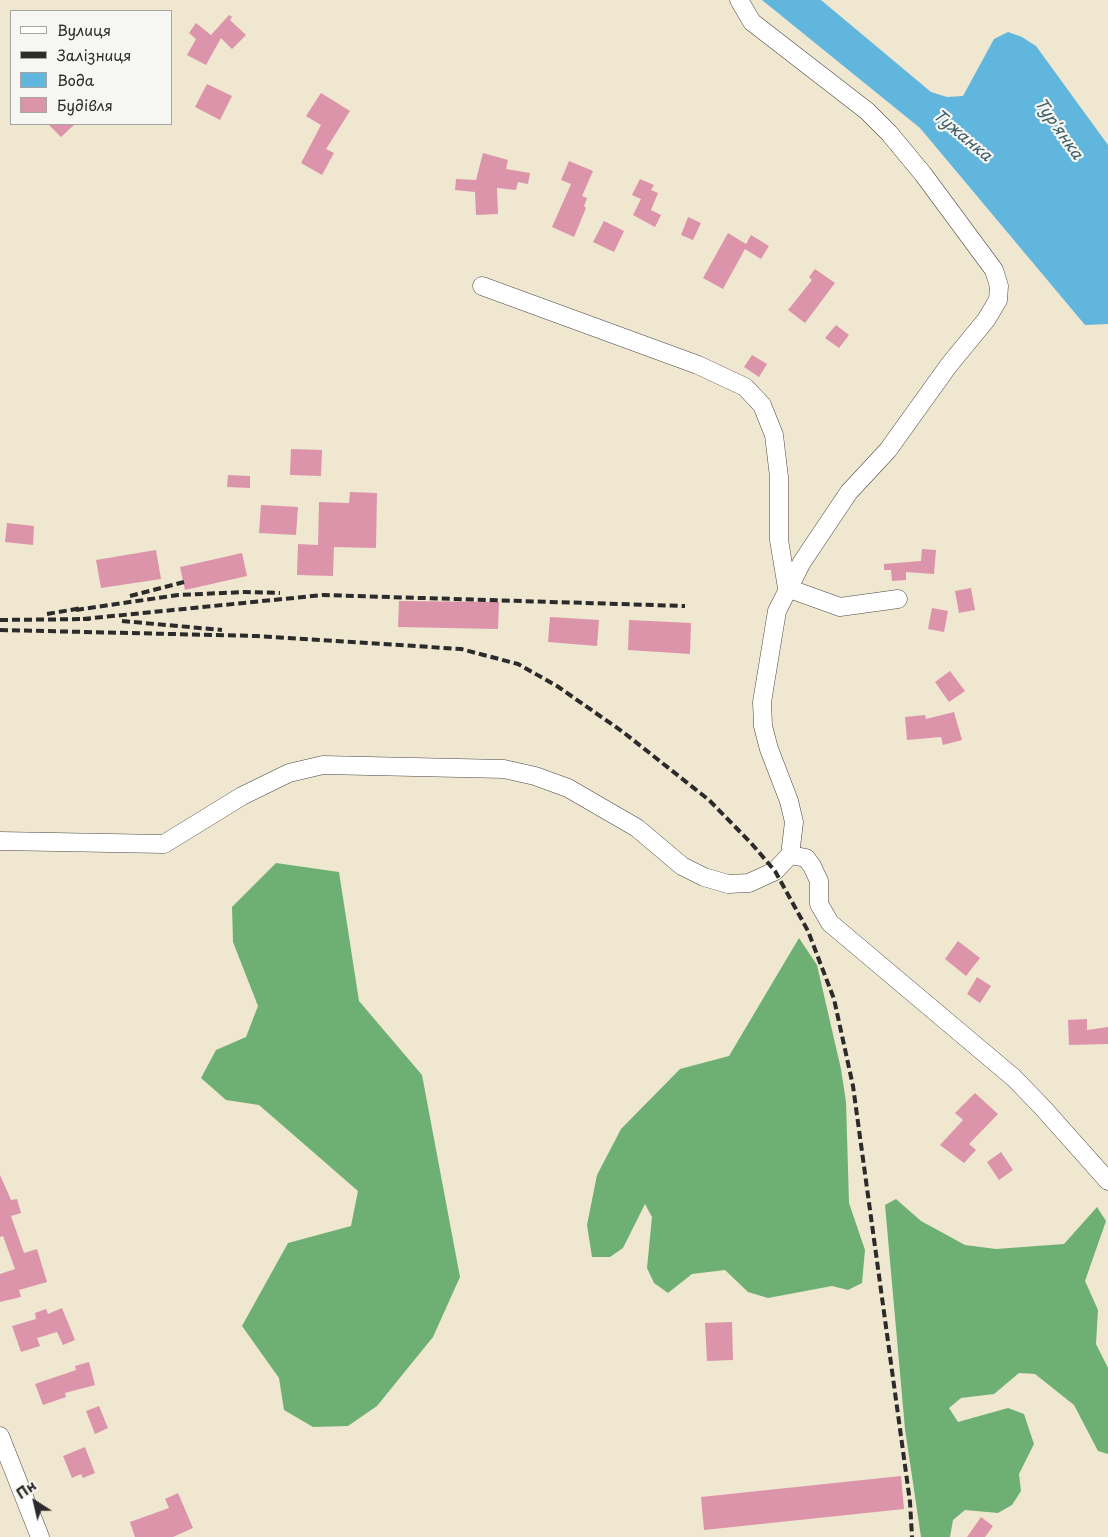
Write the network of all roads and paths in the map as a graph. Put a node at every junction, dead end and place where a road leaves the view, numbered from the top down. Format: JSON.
{"nodes":[{"id":1,"x":739,"y":0,"type":"edge"},
{"id":2,"x":482,"y":286,"type":"dead end"},
{"id":3,"x":787,"y":588,"type":"junction"},
{"id":4,"x":898,"y":599,"type":"dead end"},
{"id":5,"x":0,"y":841,"type":"edge"},
{"id":6,"x":790,"y":855,"type":"junction"},
{"id":7,"x":1108,"y":1182,"type":"edge"},
{"id":8,"x":0,"y":1436,"type":"edge"},
{"id":9,"x":40,"y":1537,"type":"edge"}],
"edges":[{"from":1,"to":3,"type":"street"},
{"from":2,"to":3,"type":"street"},
{"from":3,"to":4,"type":"street"},
{"from":3,"to":6,"type":"street"},
{"from":5,"to":6,"type":"street"},
{"from":6,"to":7,"type":"street"},
{"from":8,"to":9,"type":"street"}]}
